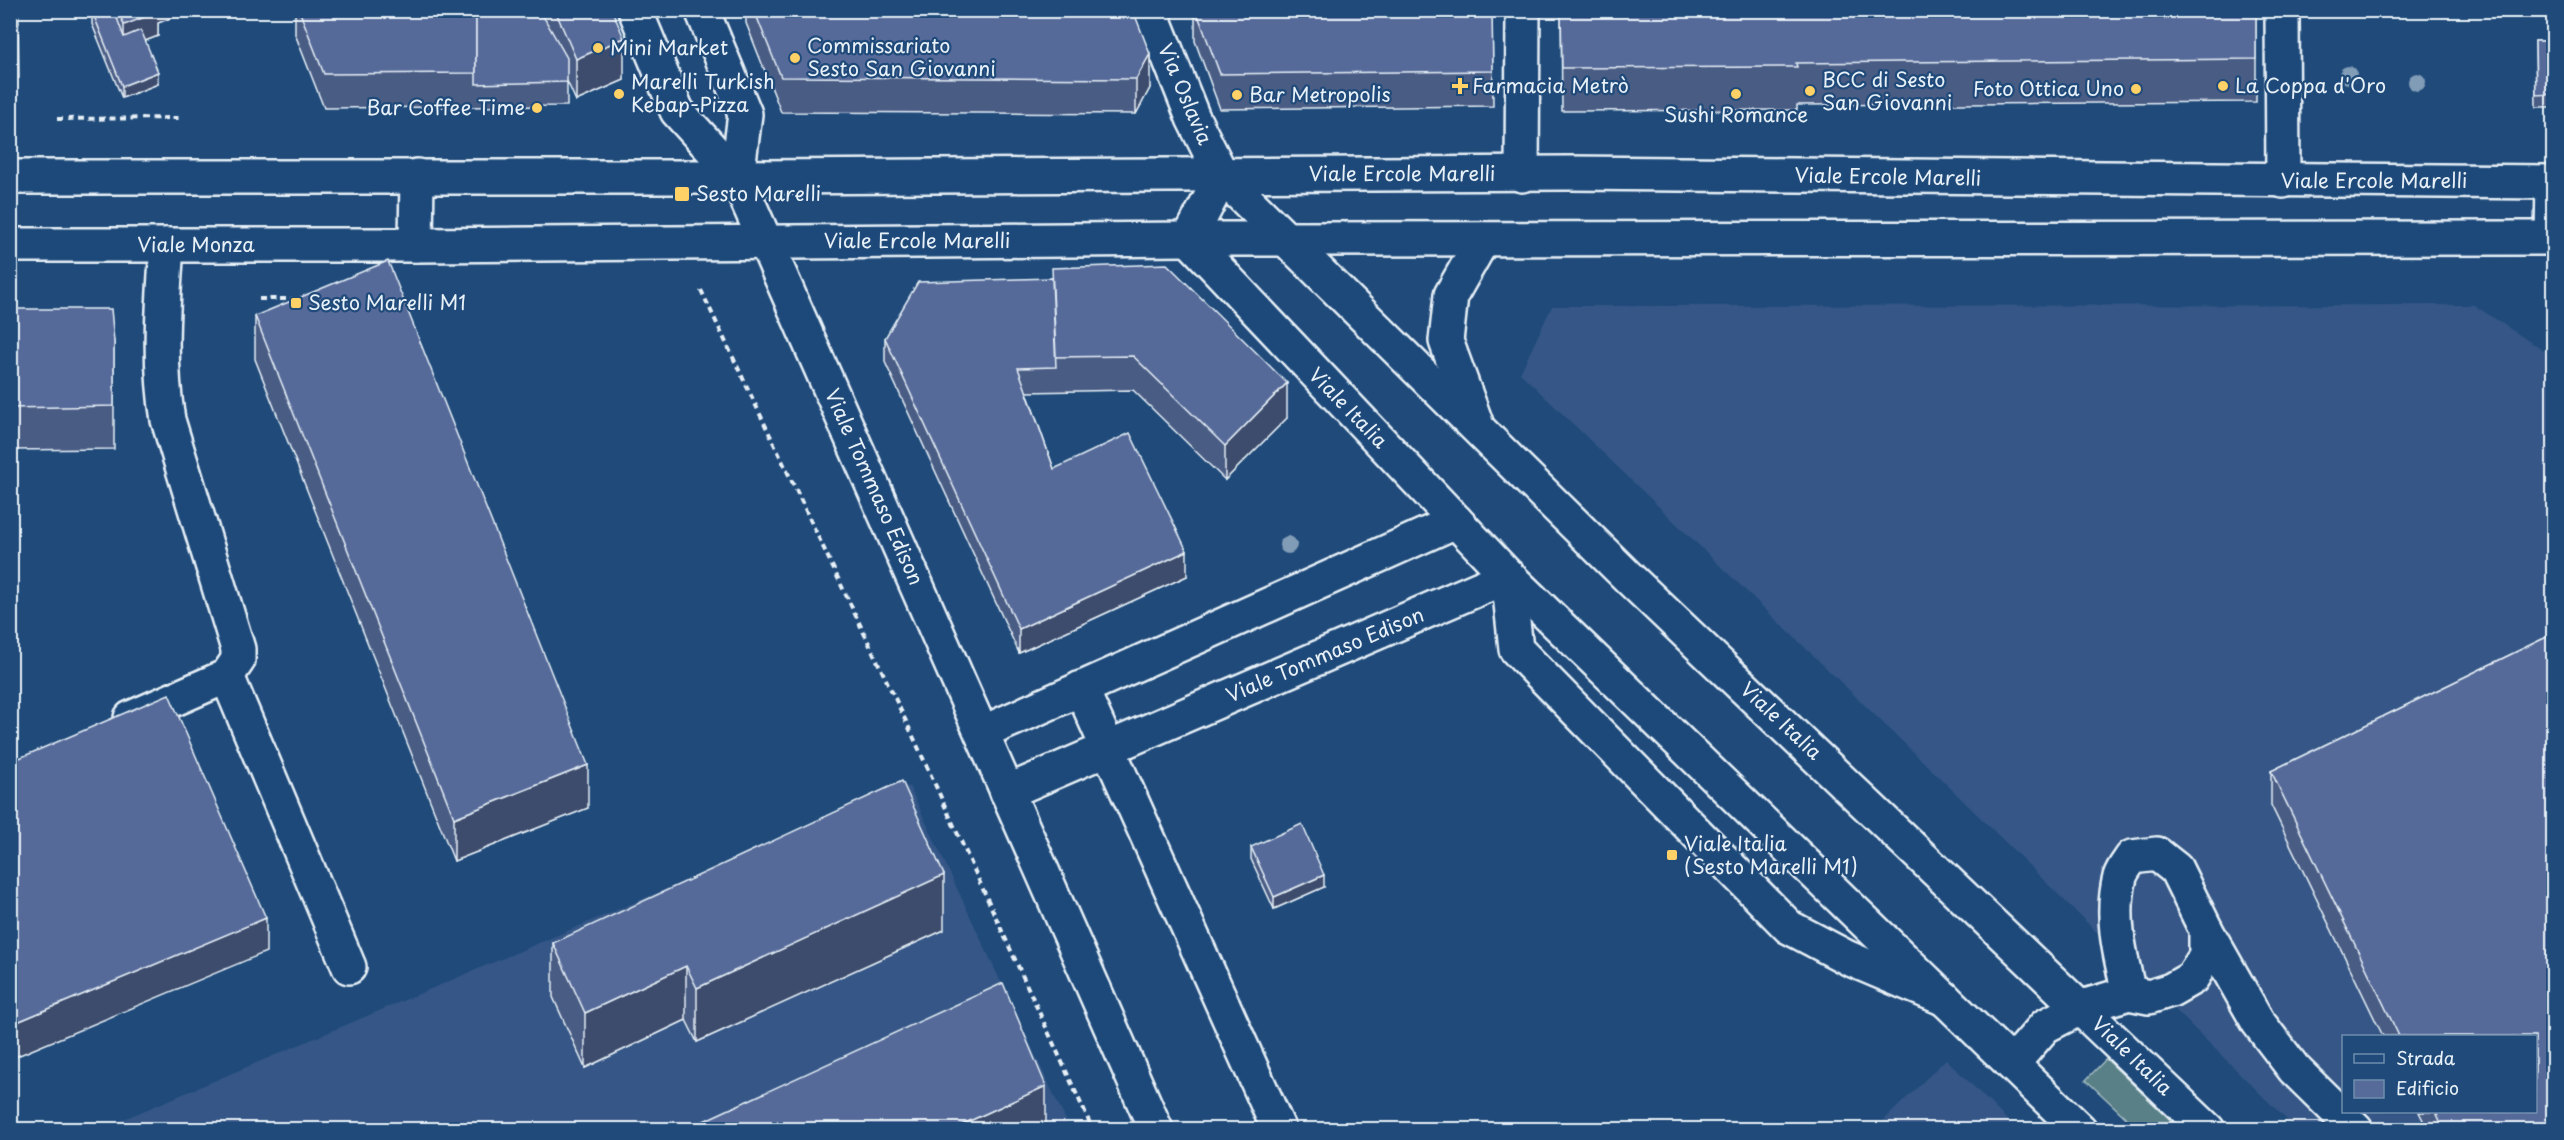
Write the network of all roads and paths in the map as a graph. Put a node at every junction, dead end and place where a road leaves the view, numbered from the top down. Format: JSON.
{"nodes":[{"id":1,"x":635,"y":10,"type":"edge"},
{"id":2,"x":702,"y":10,"type":"edge"},
{"id":3,"x":1150,"y":10,"type":"edge"},
{"id":4,"x":1523,"y":10,"type":"edge"},
{"id":5,"x":2282,"y":10,"type":"edge"},
{"id":6,"x":183,"y":118,"type":"dead end"},
{"id":7,"x":57,"y":119,"type":"dead end"},
{"id":8,"x":1522,"y":175,"type":"junction"},
{"id":9,"x":417,"y":176,"type":"junction"},
{"id":10,"x":1222,"y":176,"type":"junction"},
{"id":11,"x":10,"y":177,"type":"edge"},
{"id":12,"x":737,"y":177,"type":"junction"},
{"id":13,"x":2283,"y":181,"type":"junction"},
{"id":14,"x":2553,"y":182,"type":"edge"},
{"id":15,"x":2553,"y":238,"type":"edge"},
{"id":16,"x":1189,"y":239,"type":"junction"},
{"id":17,"x":1286,"y":239,"type":"junction"},
{"id":18,"x":1483,"y":239,"type":"junction"},
{"id":19,"x":764,"y":241,"type":"junction"},
{"id":20,"x":10,"y":245,"type":"edge"},
{"id":21,"x":167,"y":245,"type":"junction"},
{"id":22,"x":381,"y":245,"type":"joint"},
{"id":23,"x":416,"y":245,"type":"junction"},
{"id":24,"x":701,"y":291,"type":"dead end"},
{"id":25,"x":259,"y":299,"type":"dead end"},
{"id":26,"x":305,"y":299,"type":"edge"},
{"id":27,"x":1480,"y":433,"type":"junction"},
{"id":28,"x":1455,"y":521,"type":"junction"},
{"id":29,"x":1508,"y":576,"type":"junction"},
{"id":30,"x":226,"y":676,"type":"junction"},
{"id":31,"x":1081,"y":688,"type":"junction"},
{"id":32,"x":108,"y":728,"type":"edge"},
{"id":33,"x":982,"y":733,"type":"junction"},
{"id":34,"x":1109,"y":748,"type":"junction"},
{"id":35,"x":1007,"y":792,"type":"junction"},
{"id":36,"x":2206,"y":930,"type":"junction"},
{"id":37,"x":349,"y":967,"type":"dead end"},
{"id":38,"x":2129,"y":993,"type":"junction"},
{"id":39,"x":1946,"y":1000,"type":"junction"},
{"id":40,"x":2082,"y":1007,"type":"junction"},
{"id":41,"x":2012,"y":1064,"type":"junction"},
{"id":42,"x":1093,"y":1130,"type":"edge"},
{"id":43,"x":1156,"y":1130,"type":"edge"},
{"id":44,"x":1279,"y":1130,"type":"edge"},
{"id":45,"x":2080,"y":1130,"type":"edge"},
{"id":46,"x":2208,"y":1130,"type":"edge"},
{"id":47,"x":2356,"y":1130,"type":"edge"}],
"edges":[{"from":1,"to":12,"type":"main road"},
{"from":2,"to":12,"type":"main road"},
{"from":3,"to":10,"type":"main road","name":"Via Oslavia"},
{"from":4,"to":8,"type":"main road"},
{"from":5,"to":13,"type":"main road"},
{"from":6,"to":7,"type":"path"},
{"from":8,"to":10,"type":"main road","name":"Viale Ercole Marelli"},
{"from":8,"to":13,"type":"main road","name":"Viale Ercole Marelli"},
{"from":9,"to":11,"type":"main road","name":"Viale Ercole Marelli"},
{"from":9,"to":12,"type":"main road","name":"Viale Ercole Marelli"},
{"from":9,"to":23,"type":"main road"},
{"from":10,"to":12,"type":"main road","name":"Viale Ercole Marelli"},
{"from":10,"to":16,"type":"main road"},
{"from":10,"to":17,"type":"main road"},
{"from":12,"to":19,"type":"main road"},
{"from":13,"to":14,"type":"main road","name":"Viale Ercole Marelli"},
{"from":14,"to":15,"type":"main road"},
{"from":15,"to":18,"type":"main road","name":"Viale Ercole Marelli"},
{"from":16,"to":17,"type":"main road","name":"Viale Ercole Marelli"},
{"from":16,"to":19,"type":"main road","name":"Viale Ercole Marelli"},
{"from":16,"to":28,"type":"main road","name":"Viale Italia"},
{"from":17,"to":18,"type":"main road","name":"Viale Ercole Marelli"},
{"from":17,"to":27,"type":"main road","name":"Viale Italia"},
{"from":18,"to":27,"type":"main road","name":"Viale Italia"},
{"from":19,"to":23,"type":"main road","name":"Viale Ercole Marelli"},
{"from":19,"to":33,"type":"main road","name":"Viale Tommaso Edison"},
{"from":20,"to":21,"type":"main road","name":"Viale Monza"},
{"from":21,"to":22,"type":"main road","name":"Viale Monza"},
{"from":21,"to":30,"type":"main road"},
{"from":22,"to":23,"type":"main road","name":"Viale Ercole Marelli"},
{"from":24,"to":42,"type":"path"},
{"from":25,"to":26,"type":"path"},
{"from":27,"to":40,"type":"main road","name":"Viale Italia"},
{"from":28,"to":29,"type":"main road","name":"Viale Italia"},
{"from":28,"to":31,"type":"main road"},
{"from":29,"to":34,"type":"main road","name":"Viale Tommaso Edison"},
{"from":29,"to":39,"type":"main road","name":"Viale Italia"},
{"from":29,"to":39,"type":"main road","name":"Viale Italia"},
{"from":30,"to":32,"type":"main road"},
{"from":30,"to":37,"type":"main road"},
{"from":31,"to":33,"type":"main road"},
{"from":31,"to":34,"type":"main road"},
{"from":33,"to":35,"type":"main road","name":"Viale Tommaso Edison"},
{"from":34,"to":35,"type":"main road","name":"Viale Tommaso Edison"},
{"from":34,"to":44,"type":"main road"},
{"from":35,"to":43,"type":"main road","name":"Viale Tommaso Edison"},
{"from":36,"to":38,"type":"main road"},
{"from":36,"to":38,"type":"main road"},
{"from":36,"to":47,"type":"main road"},
{"from":38,"to":40,"type":"main road"},
{"from":39,"to":41,"type":"main road","name":"Viale Italia"},
{"from":40,"to":41,"type":"main road","name":"Viale Italia"},
{"from":40,"to":46,"type":"main road","name":"Viale Italia"},
{"from":41,"to":45,"type":"main road","name":"Viale Italia"}]}
